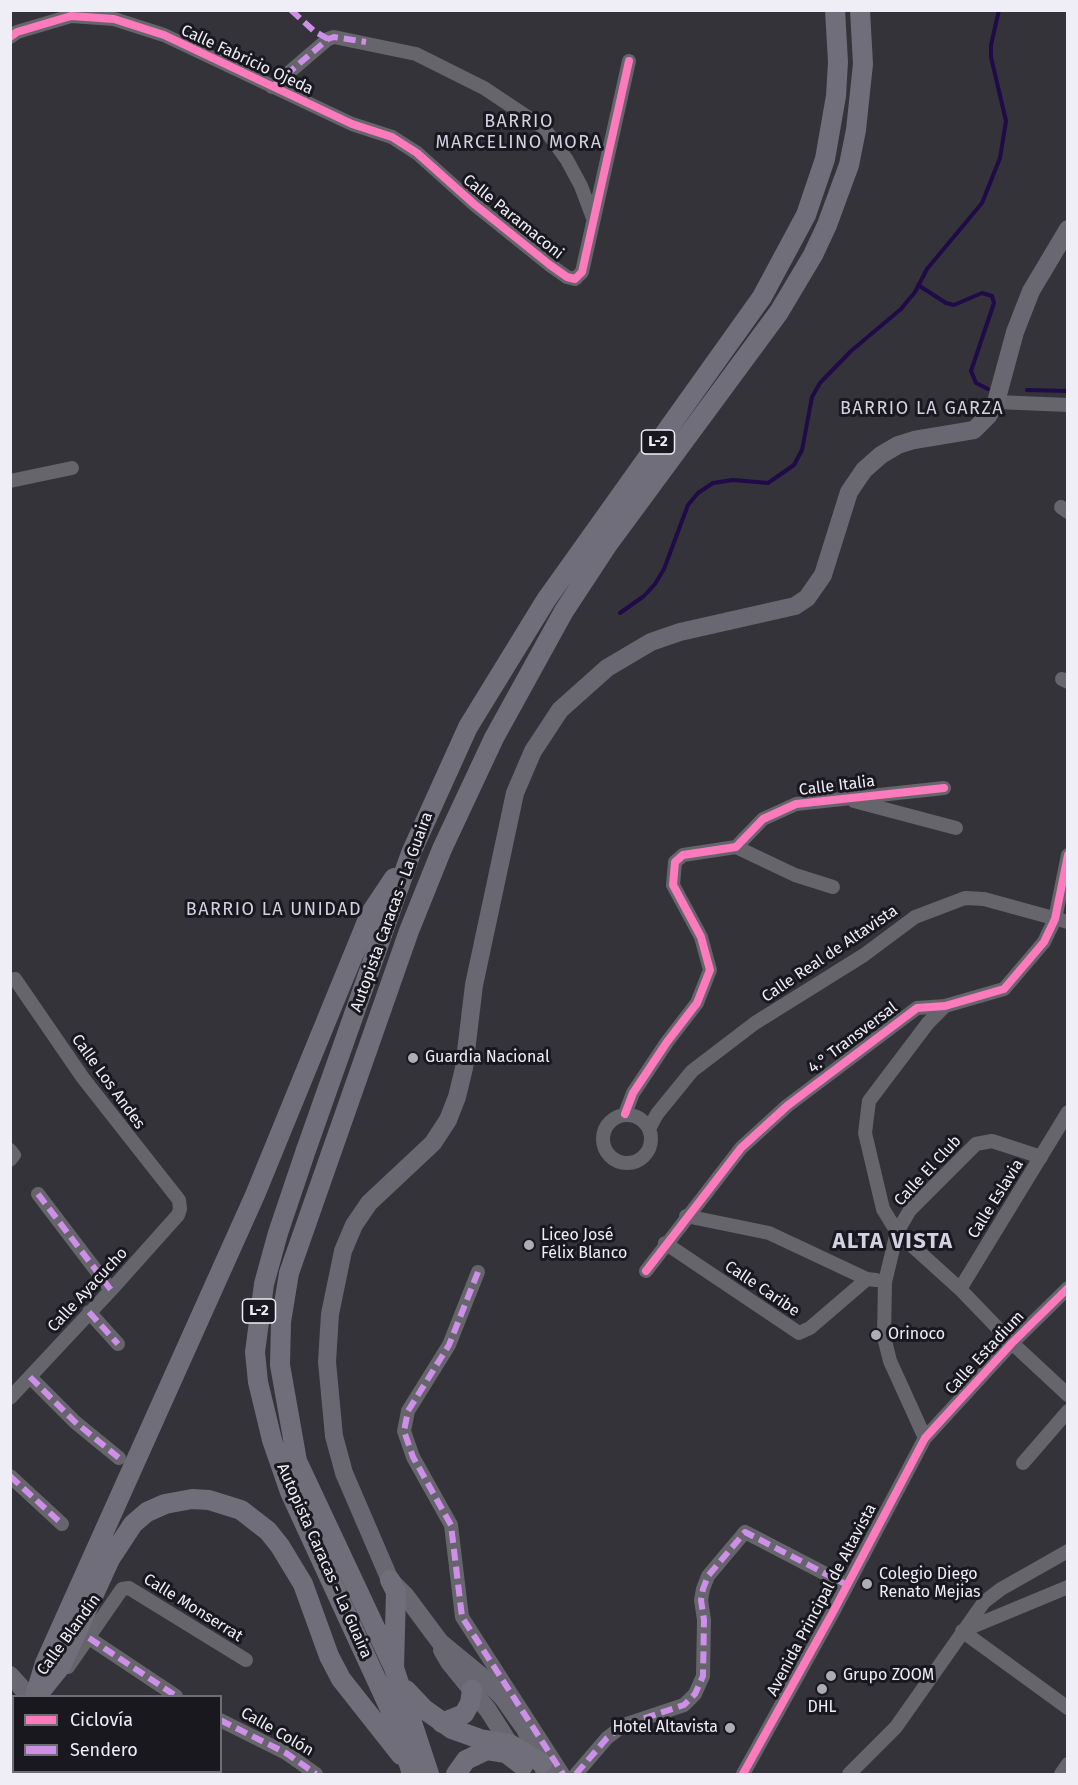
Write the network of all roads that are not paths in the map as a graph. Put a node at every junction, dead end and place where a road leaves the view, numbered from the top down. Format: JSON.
{"nodes":[{"id":1,"x":835,"y":10,"type":"edge"},
{"id":2,"x":860,"y":10,"type":"edge"},
{"id":3,"x":10,"y":37,"type":"edge"},
{"id":4,"x":629,"y":62,"type":"dead end"},
{"id":5,"x":272,"y":87,"type":"junction"},
{"id":6,"x":367,"y":130,"type":"joint"},
{"id":7,"x":593,"y":220,"type":"junction"},
{"id":8,"x":1068,"y":229,"type":"edge"},
{"id":9,"x":996,"y":402,"type":"junction"},
{"id":10,"x":1068,"y":405,"type":"edge"},
{"id":11,"x":72,"y":468,"type":"dead end"},
{"id":12,"x":10,"y":481,"type":"edge"},
{"id":13,"x":944,"y":788,"type":"dead end"},
{"id":14,"x":842,"y":798,"type":"junction"},
{"id":15,"x":956,"y":828,"type":"dead end"},
{"id":16,"x":736,"y":847,"type":"junction"},
{"id":17,"x":411,"y":853,"type":"junction"},
{"id":18,"x":1068,"y":855,"type":"edge"},
{"id":19,"x":833,"y":887,"type":"dead end"},
{"id":20,"x":1061,"y":920,"type":"edge"},
{"id":21,"x":15,"y":980,"type":"dead end"},
{"id":22,"x":945,"y":1006,"type":"junction"},
{"id":23,"x":1068,"y":1112,"type":"edge"},
{"id":24,"x":625,"y":1114,"type":"junction"},
{"id":25,"x":649,"y":1129,"type":"junction"},
{"id":26,"x":1041,"y":1157,"type":"junction"},
{"id":27,"x":38,"y":1194,"type":"dead end"},
{"id":28,"x":179,"y":1200,"type":"joint"},
{"id":29,"x":686,"y":1216,"type":"junction"},
{"id":30,"x":897,"y":1232,"type":"junction"},
{"id":31,"x":665,"y":1243,"type":"junction"},
{"id":32,"x":646,"y":1271,"type":"dead end"},
{"id":33,"x":478,"y":1272,"type":"dead end"},
{"id":34,"x":867,"y":1279,"type":"junction"},
{"id":35,"x":885,"y":1282,"type":"junction"},
{"id":36,"x":1068,"y":1288,"type":"edge"},
{"id":37,"x":960,"y":1289,"type":"junction"},
{"id":38,"x":111,"y":1290,"type":"junction"},
{"id":39,"x":89,"y":1312,"type":"junction"},
{"id":40,"x":1011,"y":1343,"type":"junction"},
{"id":41,"x":118,"y":1344,"type":"dead end"},
{"id":42,"x":30,"y":1377,"type":"junction"},
{"id":43,"x":1068,"y":1395,"type":"edge"},
{"id":44,"x":10,"y":1398,"type":"edge"},
{"id":45,"x":1068,"y":1411,"type":"edge"},
{"id":46,"x":925,"y":1438,"type":"junction"},
{"id":47,"x":119,"y":1458,"type":"dead end"},
{"id":48,"x":1023,"y":1463,"type":"dead end"},
{"id":49,"x":10,"y":1476,"type":"edge"},
{"id":50,"x":62,"y":1524,"type":"dead end"},
{"id":51,"x":1068,"y":1551,"type":"edge"},
{"id":52,"x":390,"y":1580,"type":"junction"},
{"id":53,"x":847,"y":1585,"type":"junction"},
{"id":54,"x":1068,"y":1587,"type":"edge"},
{"id":55,"x":122,"y":1590,"type":"joint"},
{"id":56,"x":962,"y":1631,"type":"junction"},
{"id":57,"x":89,"y":1638,"type":"junction"},
{"id":58,"x":440,"y":1642,"type":"junction"},
{"id":59,"x":246,"y":1660,"type":"dead end"},
{"id":60,"x":10,"y":1675,"type":"edge"},
{"id":61,"x":397,"y":1676,"type":"junction"},
{"id":62,"x":472,"y":1690,"type":"junction"},
{"id":63,"x":28,"y":1695,"type":"edge"},
{"id":64,"x":37,"y":1695,"type":"edge"},
{"id":65,"x":38,"y":1695,"type":"edge"},
{"id":66,"x":39,"y":1695,"type":"edge"},
{"id":67,"x":174,"y":1695,"type":"edge"},
{"id":68,"x":1068,"y":1708,"type":"edge"},
{"id":69,"x":222,"y":1721,"type":"edge"},
{"id":70,"x":442,"y":1723,"type":"junction"},
{"id":71,"x":510,"y":1744,"type":"junction"},
{"id":72,"x":410,"y":1769,"type":"edge"},
{"id":73,"x":534,"y":1770,"type":"edge"},
{"id":74,"x":316,"y":1774,"type":"edge"},
{"id":75,"x":429,"y":1774,"type":"edge"},
{"id":76,"x":456,"y":1774,"type":"edge"},
{"id":77,"x":563,"y":1774,"type":"edge"},
{"id":78,"x":576,"y":1774,"type":"edge"},
{"id":79,"x":743,"y":1774,"type":"edge"},
{"id":80,"x":849,"y":1774,"type":"edge"}],
"edges":[{"from":1,"to":17,"type":"highway","name":"Autopista Caracas - La Guaira","number":"L-2"},
{"from":2,"to":61,"type":"highway","name":"Autopista Caracas - La Guaira","number":"L-2"},
{"from":3,"to":5,"type":"street","name":"Calle Fabricio Ojeda"},
{"from":4,"to":7,"type":"street","name":"Calle Paramaconi"},
{"from":5,"to":6,"type":"street","name":"Calle Fabricio Ojeda"},
{"from":5,"to":7,"type":"street"},
{"from":6,"to":7,"type":"street","name":"Calle Paramaconi"},
{"from":8,"to":9,"type":"main road"},
{"from":9,"to":10,"type":"street"},
{"from":9,"to":52,"type":"main road"},
{"from":11,"to":12,"type":"street"},
{"from":13,"to":14,"type":"street","name":"Calle Italia"},
{"from":14,"to":15,"type":"street"},
{"from":14,"to":16,"type":"street","name":"Calle Italia"},
{"from":16,"to":19,"type":"street"},
{"from":16,"to":24,"type":"street"},
{"from":17,"to":64,"type":"highway"},
{"from":17,"to":72,"type":"highway","name":"Autopista Caracas - La Guaira","number":"L-2"},
{"from":18,"to":20,"type":"street","name":"4.° Transversal"},
{"from":20,"to":22,"type":"street","name":"4.° Transversal"},
{"from":20,"to":25,"type":"street","name":"Calle Real de Altavista"},
{"from":21,"to":28,"type":"street","name":"Calle Los Andes"},
{"from":22,"to":29,"type":"street","name":"4.° Transversal"},
{"from":22,"to":30,"type":"street"},
{"from":23,"to":26,"type":"street"},
{"from":24,"to":25,"type":"street"},
{"from":24,"to":25,"type":"street"},
{"from":26,"to":30,"type":"street","name":"Calle El Club"},
{"from":26,"to":37,"type":"street","name":"Calle Eslavia"},
{"from":27,"to":38,"type":"street"},
{"from":28,"to":38,"type":"street","name":"Calle Ayacucho"},
{"from":29,"to":31,"type":"street","name":"4.° Transversal"},
{"from":29,"to":34,"type":"street"},
{"from":30,"to":35,"type":"street","name":"Calle El Club"},
{"from":30,"to":37,"type":"street"},
{"from":31,"to":32,"type":"street","name":"4.° Transversal"},
{"from":31,"to":34,"type":"street","name":"Calle Caribe"},
{"from":33,"to":77,"type":"street"},
{"from":34,"to":35,"type":"street"},
{"from":35,"to":46,"type":"street","name":"Calle El Club"},
{"from":36,"to":40,"type":"street","name":"Calle Estadium"},
{"from":37,"to":40,"type":"street"},
{"from":38,"to":39,"type":"street","name":"Calle Ayacucho"},
{"from":39,"to":41,"type":"street"},
{"from":39,"to":42,"type":"street","name":"Calle Ayacucho"},
{"from":40,"to":43,"type":"street"},
{"from":40,"to":46,"type":"street","name":"Calle Estadium"},
{"from":42,"to":44,"type":"street","name":"Calle Ayacucho"},
{"from":42,"to":47,"type":"street"},
{"from":45,"to":48,"type":"street"},
{"from":46,"to":53,"type":"street","name":"Avenida Principal de Altavista"},
{"from":49,"to":50,"type":"street"},
{"from":51,"to":56,"type":"street"},
{"from":52,"to":58,"type":"main road"},
{"from":52,"to":61,"type":"highway"},
{"from":53,"to":78,"type":"street"},
{"from":53,"to":79,"type":"street","name":"Avenida Principal de Altavista"},
{"from":54,"to":56,"type":"street"},
{"from":55,"to":57,"type":"street","name":"Calle Blandín"},
{"from":55,"to":59,"type":"street","name":"Calle Monserrat"},
{"from":56,"to":68,"type":"street"},
{"from":56,"to":80,"type":"street"},
{"from":57,"to":66,"type":"street","name":"Calle Blandín"},
{"from":57,"to":67,"type":"street"},
{"from":58,"to":62,"type":"main road"},
{"from":58,"to":73,"type":"main road"},
{"from":60,"to":63,"type":"main road"},
{"from":61,"to":70,"type":"highway"},
{"from":61,"to":75,"type":"highway","name":"Autopista Caracas - La Guaira","number":"L-2"},
{"from":62,"to":70,"type":"highway"},
{"from":62,"to":71,"type":"main road"},
{"from":65,"to":72,"type":"highway"},
{"from":69,"to":74,"type":"street","name":"Calle Colón"},
{"from":70,"to":71,"type":"highway"},
{"from":71,"to":73,"type":"highway"},
{"from":73,"to":76,"type":"highway"}]}
